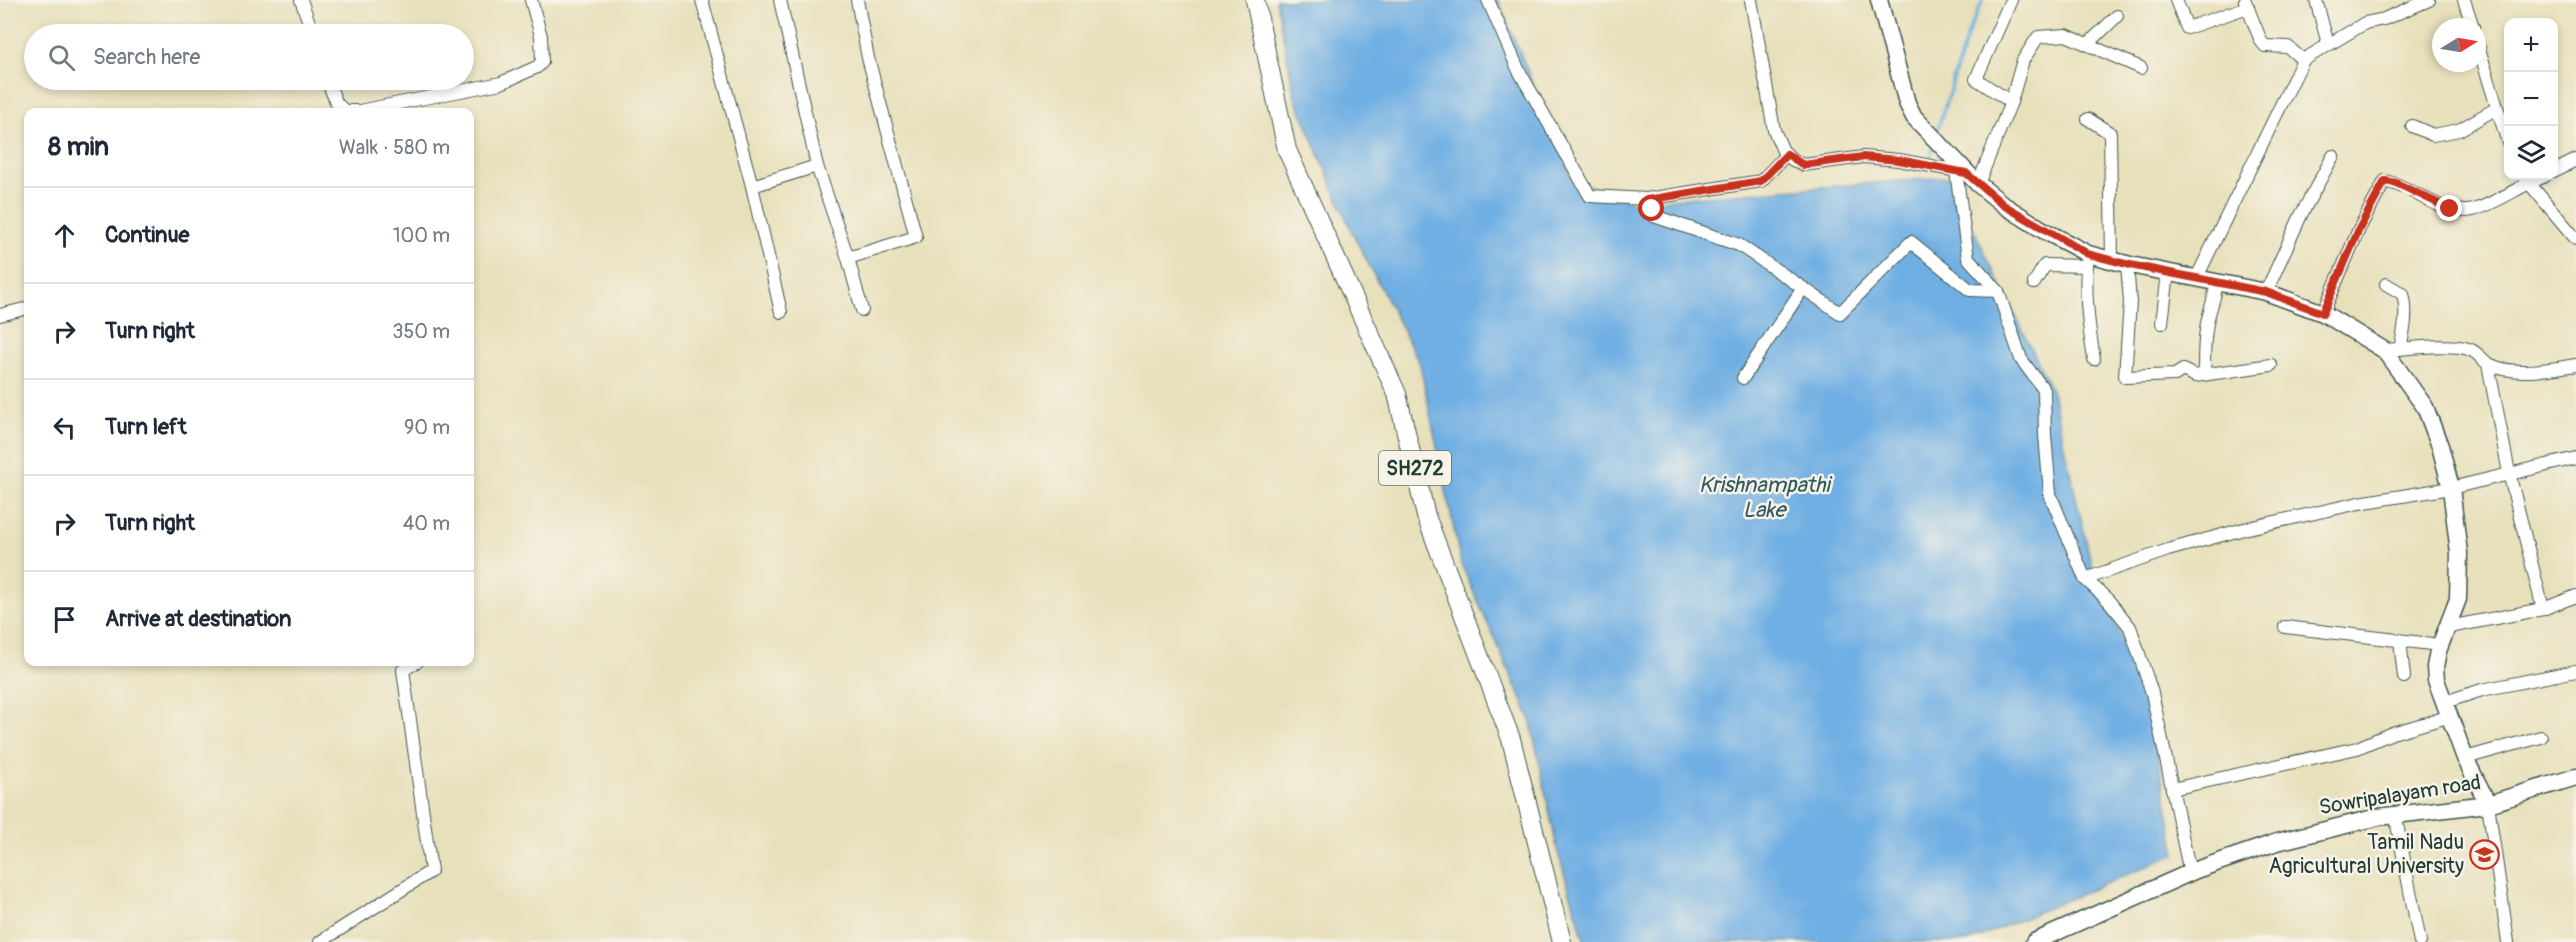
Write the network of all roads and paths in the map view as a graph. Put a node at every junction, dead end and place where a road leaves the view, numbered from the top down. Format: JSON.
{"nodes":[{"id":1,"x":301,"y":0,"type":"edge"},
{"id":2,"x":531,"y":0,"type":"edge"},
{"id":3,"x":702,"y":0,"type":"edge"},
{"id":4,"x":780,"y":0,"type":"edge"},
{"id":5,"x":857,"y":0,"type":"edge"},
{"id":6,"x":1255,"y":0,"type":"edge"},
{"id":7,"x":1488,"y":0,"type":"edge"},
{"id":8,"x":1751,"y":0,"type":"edge"},
{"id":9,"x":1879,"y":0,"type":"edge"},
{"id":10,"x":2011,"y":0,"type":"edge"},
{"id":11,"x":2176,"y":0,"type":"edge"},
{"id":12,"x":2316,"y":0,"type":"edge"},
{"id":13,"x":2429,"y":0,"type":"edge"},
{"id":14,"x":2464,"y":0,"type":"edge"},
{"id":15,"x":2246,"y":4,"type":"edge"},
{"id":16,"x":2117,"y":16,"type":"dead end"},
{"id":17,"x":2469,"y":18,"type":"edge"},
{"id":18,"x":309,"y":24,"type":"edge"},
{"id":19,"x":2088,"y":44,"type":"junction"},
{"id":20,"x":2328,"y":44,"type":"junction"},
{"id":21,"x":2303,"y":60,"type":"junction"},
{"id":22,"x":2142,"y":68,"type":"dead end"},
{"id":23,"x":2486,"y":72,"type":"edge"},
{"id":24,"x":474,"y":88,"type":"edge"},
{"id":25,"x":331,"y":90,"type":"edge"},
{"id":26,"x":466,"y":90,"type":"edge"},
{"id":27,"x":2011,"y":102,"type":"junction"},
{"id":28,"x":342,"y":108,"type":"edge"},
{"id":29,"x":374,"y":108,"type":"edge"},
{"id":30,"x":2497,"y":108,"type":"junction"},
{"id":31,"x":2088,"y":120,"type":"dead end"},
{"id":32,"x":2412,"y":126,"type":"dead end"},
{"id":33,"x":2504,"y":130,"type":"edge"},
{"id":34,"x":1787,"y":154,"type":"junction"},
{"id":35,"x":2333,"y":156,"type":"dead end"},
{"id":36,"x":2576,"y":160,"type":"edge"},
{"id":37,"x":817,"y":166,"type":"junction"},
{"id":38,"x":2558,"y":169,"type":"edge"},
{"id":39,"x":1959,"y":171,"type":"junction"},
{"id":40,"x":2524,"y":180,"type":"edge"},
{"id":41,"x":2527,"y":180,"type":"edge"},
{"id":42,"x":752,"y":186,"type":"junction"},
{"id":43,"x":1647,"y":200,"type":"junction"},
{"id":44,"x":2576,"y":238,"type":"edge"},
{"id":45,"x":848,"y":258,"type":"junction"},
{"id":46,"x":2087,"y":260,"type":"junction"},
{"id":47,"x":2119,"y":262,"type":"junction"},
{"id":48,"x":2168,"y":273,"type":"junction"},
{"id":49,"x":2196,"y":279,"type":"junction"},
{"id":50,"x":2216,"y":282,"type":"junction"},
{"id":51,"x":2034,"y":283,"type":"dead end"},
{"id":52,"x":2386,"y":284,"type":"dead end"},
{"id":53,"x":1803,"y":288,"type":"junction"},
{"id":54,"x":1998,"y":291,"type":"junction"},
{"id":55,"x":2266,"y":292,"type":"junction"},
{"id":56,"x":24,"y":309,"type":"edge"},
{"id":57,"x":862,"y":310,"type":"dead end"},
{"id":58,"x":781,"y":312,"type":"dead end"},
{"id":59,"x":2323,"y":313,"type":"junction"},
{"id":60,"x":0,"y":315,"type":"edge"},
{"id":61,"x":2162,"y":323,"type":"dead end"},
{"id":62,"x":2392,"y":350,"type":"junction"},
{"id":63,"x":2094,"y":359,"type":"dead end"},
{"id":64,"x":2488,"y":364,"type":"junction"},
{"id":65,"x":2271,"y":365,"type":"dead end"},
{"id":66,"x":2576,"y":365,"type":"edge"},
{"id":67,"x":2204,"y":375,"type":"junction"},
{"id":68,"x":1743,"y":378,"type":"dead end"},
{"id":69,"x":2576,"y":459,"type":"edge"},
{"id":70,"x":2509,"y":473,"type":"junction"},
{"id":71,"x":2451,"y":488,"type":"junction"},
{"id":72,"x":2085,"y":579,"type":"junction"},
{"id":73,"x":2576,"y":596,"type":"edge"},
{"id":74,"x":2543,"y":609,"type":"junction"},
{"id":75,"x":2285,"y":627,"type":"dead end"},
{"id":76,"x":2449,"y":627,"type":"junction"},
{"id":77,"x":2400,"y":640,"type":"junction"},
{"id":78,"x":2440,"y":645,"type":"junction"},
{"id":79,"x":410,"y":666,"type":"edge"},
{"id":80,"x":2576,"y":670,"type":"edge"},
{"id":81,"x":2404,"y":677,"type":"dead end"},
{"id":82,"x":2448,"y":709,"type":"junction"},
{"id":83,"x":2541,"y":737,"type":"dead end"},
{"id":84,"x":2465,"y":758,"type":"junction"},
{"id":85,"x":2576,"y":777,"type":"edge"},
{"id":86,"x":2172,"y":789,"type":"junction"},
{"id":87,"x":2488,"y":804,"type":"junction"},
{"id":88,"x":2395,"y":814,"type":"junction"},
{"id":89,"x":2190,"y":873,"type":"junction"},
{"id":90,"x":320,"y":942,"type":"edge"},
{"id":91,"x":1562,"y":942,"type":"edge"},
{"id":92,"x":2034,"y":942,"type":"edge"},
{"id":93,"x":2420,"y":942,"type":"edge"},
{"id":94,"x":2508,"y":942,"type":"edge"}],
"edges":[{"from":1,"to":18,"type":"street"},
{"from":2,"to":24,"type":"street"},
{"from":3,"to":42,"type":"street"},
{"from":4,"to":37,"type":"street"},
{"from":5,"to":45,"type":"street"},
{"from":6,"to":91,"type":"main road","number":"SH272"},
{"from":7,"to":43,"type":"street"},
{"from":8,"to":34,"type":"street"},
{"from":9,"to":39,"type":"street"},
{"from":10,"to":27,"type":"street"},
{"from":11,"to":15,"type":"street"},
{"from":12,"to":20,"type":"street"},
{"from":13,"to":20,"type":"street"},
{"from":14,"to":17,"type":"street"},
{"from":15,"to":21,"type":"street"},
{"from":16,"to":19,"type":"street"},
{"from":19,"to":22,"type":"street"},
{"from":19,"to":27,"type":"street"},
{"from":20,"to":21,"type":"street"},
{"from":21,"to":49,"type":"street"},
{"from":23,"to":30,"type":"street"},
{"from":25,"to":28,"type":"street"},
{"from":26,"to":29,"type":"street"},
{"from":27,"to":39,"type":"street"},
{"from":30,"to":32,"type":"street"},
{"from":30,"to":33,"type":"street"},
{"from":31,"to":47,"type":"street"},
{"from":34,"to":39,"type":"street"},
{"from":34,"to":43,"type":"street"},
{"from":35,"to":55,"type":"street"},
{"from":36,"to":38,"type":"street"},
{"from":37,"to":42,"type":"street"},
{"from":37,"to":45,"type":"street"},
{"from":39,"to":46,"type":"street"},
{"from":39,"to":54,"type":"street"},
{"from":40,"to":59,"type":"street"},
{"from":41,"to":44,"type":"street"},
{"from":42,"to":58,"type":"street"},
{"from":43,"to":53,"type":"street"},
{"from":45,"to":57,"type":"street"},
{"from":46,"to":47,"type":"street"},
{"from":46,"to":51,"type":"street"},
{"from":46,"to":63,"type":"street"},
{"from":47,"to":48,"type":"street"},
{"from":47,"to":67,"type":"street"},
{"from":48,"to":49,"type":"street"},
{"from":48,"to":61,"type":"street"},
{"from":49,"to":50,"type":"street"},
{"from":50,"to":55,"type":"street"},
{"from":50,"to":67,"type":"street"},
{"from":52,"to":62,"type":"street"},
{"from":53,"to":54,"type":"street"},
{"from":53,"to":68,"type":"street"},
{"from":54,"to":72,"type":"street"},
{"from":55,"to":59,"type":"street"},
{"from":56,"to":60,"type":"street"},
{"from":59,"to":62,"type":"street"},
{"from":62,"to":64,"type":"street"},
{"from":62,"to":71,"type":"street"},
{"from":64,"to":66,"type":"street"},
{"from":64,"to":70,"type":"street"},
{"from":65,"to":67,"type":"street"},
{"from":69,"to":70,"type":"street"},
{"from":70,"to":71,"type":"street"},
{"from":70,"to":74,"type":"street"},
{"from":71,"to":72,"type":"street"},
{"from":71,"to":76,"type":"street"},
{"from":72,"to":86,"type":"street"},
{"from":73,"to":74,"type":"street"},
{"from":74,"to":76,"type":"street"},
{"from":75,"to":77,"type":"street"},
{"from":76,"to":78,"type":"street"},
{"from":77,"to":78,"type":"street"},
{"from":77,"to":81,"type":"street"},
{"from":78,"to":82,"type":"street"},
{"from":79,"to":90,"type":"street"},
{"from":80,"to":82,"type":"street"},
{"from":82,"to":84,"type":"street"},
{"from":82,"to":86,"type":"street"},
{"from":83,"to":84,"type":"street"},
{"from":84,"to":87,"type":"street"},
{"from":85,"to":87,"type":"street","name":"Sowripalayam road"},
{"from":86,"to":89,"type":"street"},
{"from":87,"to":88,"type":"street","name":"Sowripalayam road"},
{"from":87,"to":94,"type":"street"},
{"from":88,"to":89,"type":"street","name":"Sowripalayam road"},
{"from":88,"to":93,"type":"street"},
{"from":89,"to":92,"type":"street","name":"Sowripalayam road"}]}
